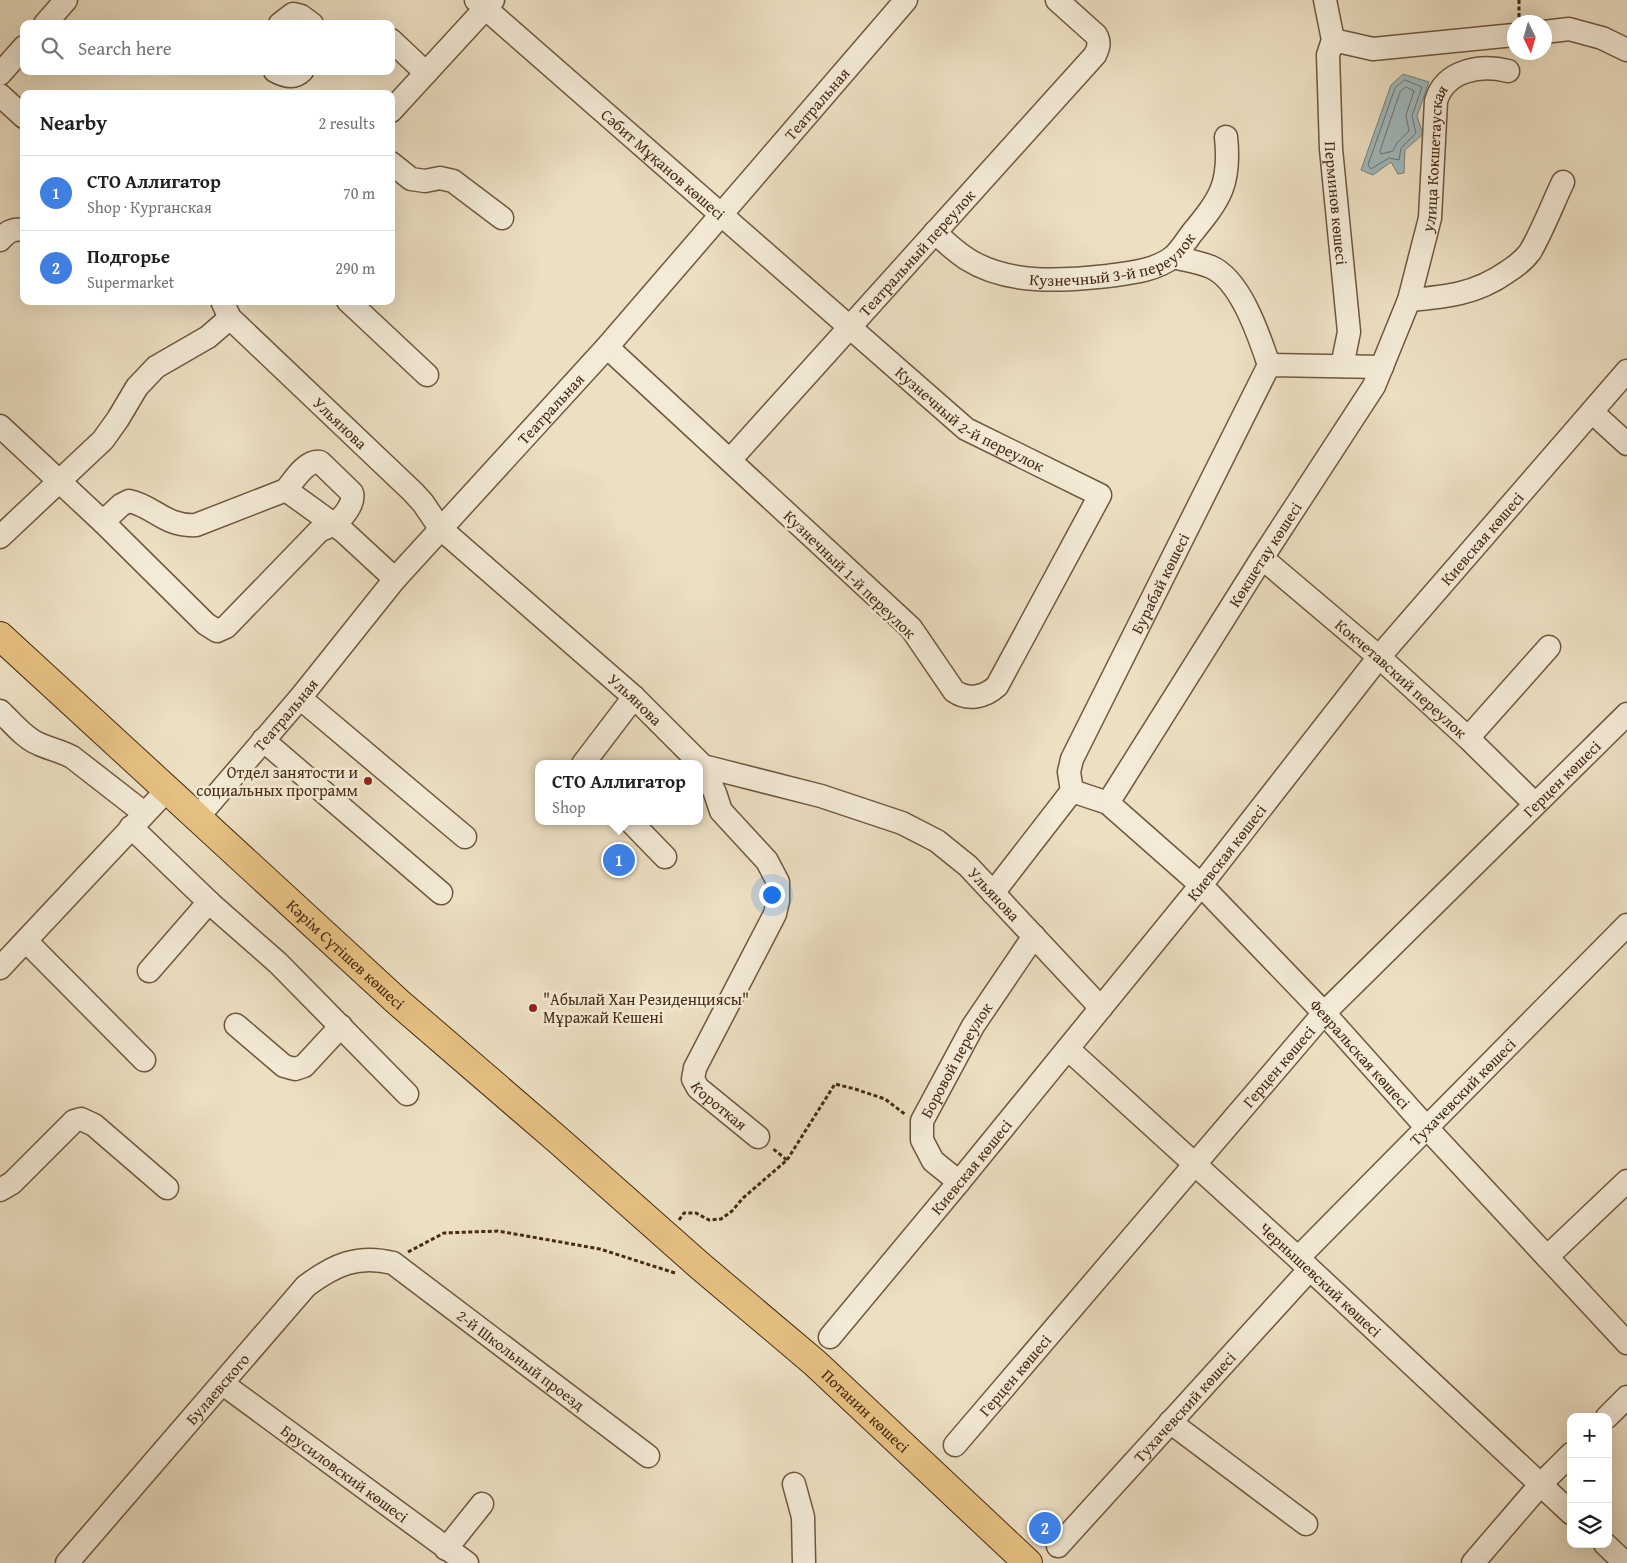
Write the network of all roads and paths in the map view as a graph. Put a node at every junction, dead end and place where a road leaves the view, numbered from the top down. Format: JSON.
{"nodes":[{"id":1,"x":66,"y":0,"type":"edge"},
{"id":2,"x":906,"y":0,"type":"edge"},
{"id":3,"x":1057,"y":0,"type":"edge"},
{"id":4,"x":1325,"y":0,"type":"edge"},
{"id":5,"x":1519,"y":0,"type":"edge"},
{"id":6,"x":485,"y":3,"type":"edge"},
{"id":7,"x":1519,"y":15,"type":"edge"},
{"id":8,"x":48,"y":20,"type":"edge"},
{"id":9,"x":285,"y":20,"type":"edge"},
{"id":10,"x":306,"y":20,"type":"edge"},
{"id":11,"x":1552,"y":31,"type":"edge"},
{"id":12,"x":1507,"y":36,"type":"edge"},
{"id":13,"x":1333,"y":40,"type":"junction"},
{"id":14,"x":395,"y":44,"type":"edge"},
{"id":15,"x":1627,"y":50,"type":"edge"},
{"id":16,"x":20,"y":52,"type":"edge"},
{"id":17,"x":1508,"y":71,"type":"dead end"},
{"id":18,"x":426,"y":73,"type":"junction"},
{"id":19,"x":0,"y":74,"type":"edge"},
{"id":20,"x":0,"y":95,"type":"edge"},
{"id":21,"x":395,"y":107,"type":"edge"},
{"id":22,"x":20,"y":113,"type":"edge"},
{"id":23,"x":1226,"y":137,"type":"dead end"},
{"id":24,"x":395,"y":166,"type":"edge"},
{"id":25,"x":1563,"y":182,"type":"dead end"},
{"id":26,"x":722,"y":214,"type":"junction"},
{"id":27,"x":502,"y":218,"type":"dead end"},
{"id":28,"x":20,"y":230,"type":"edge"},
{"id":29,"x":935,"y":232,"type":"junction"},
{"id":30,"x":0,"y":240,"type":"edge"},
{"id":31,"x":1173,"y":257,"type":"junction"},
{"id":32,"x":1409,"y":300,"type":"junction"},
{"id":33,"x":352,"y":305,"type":"edge"},
{"id":34,"x":226,"y":309,"type":"edge"},
{"id":35,"x":850,"y":327,"type":"junction"},
{"id":36,"x":607,"y":347,"type":"junction"},
{"id":37,"x":1269,"y":365,"type":"junction"},
{"id":38,"x":1342,"y":366,"type":"junction"},
{"id":39,"x":1382,"y":367,"type":"junction"},
{"id":40,"x":1627,"y":371,"type":"edge"},
{"id":41,"x":427,"y":375,"type":"dead end"},
{"id":42,"x":1592,"y":412,"type":"junction"},
{"id":43,"x":0,"y":426,"type":"edge"},
{"id":44,"x":1627,"y":444,"type":"edge"},
{"id":45,"x":730,"y":460,"type":"junction"},
{"id":46,"x":60,"y":482,"type":"junction"},
{"id":47,"x":286,"y":490,"type":"junction"},
{"id":48,"x":1100,"y":495,"type":"joint"},
{"id":49,"x":103,"y":522,"type":"junction"},
{"id":50,"x":333,"y":525,"type":"junction"},
{"id":51,"x":440,"y":528,"type":"junction"},
{"id":52,"x":0,"y":537,"type":"edge"},
{"id":53,"x":1262,"y":558,"type":"junction"},
{"id":54,"x":395,"y":579,"type":"junction"},
{"id":55,"x":0,"y":636,"type":"edge"},
{"id":56,"x":1549,"y":647,"type":"dead end"},
{"id":57,"x":1378,"y":657,"type":"junction"},
{"id":58,"x":634,"y":697,"type":"junction"},
{"id":59,"x":300,"y":698,"type":"junction"},
{"id":60,"x":0,"y":711,"type":"edge"},
{"id":61,"x":1627,"y":714,"type":"edge"},
{"id":62,"x":1468,"y":738,"type":"junction"},
{"id":63,"x":263,"y":740,"type":"junction"},
{"id":64,"x":586,"y":760,"type":"edge"},
{"id":65,"x":697,"y":760,"type":"edge"},
{"id":66,"x":703,"y":766,"type":"joint"},
{"id":67,"x":167,"y":790,"type":"junction"},
{"id":68,"x":1072,"y":791,"type":"junction"},
{"id":69,"x":1108,"y":803,"type":"junction"},
{"id":70,"x":1535,"y":804,"type":"junction"},
{"id":71,"x":197,"y":818,"type":"junction"},
{"id":72,"x":137,"y":820,"type":"junction"},
{"id":73,"x":634,"y":825,"type":"edge"},
{"id":74,"x":465,"y":837,"type":"dead end"},
{"id":75,"x":665,"y":857,"type":"dead end"},
{"id":76,"x":1201,"y":885,"type":"junction"},
{"id":77,"x":441,"y":893,"type":"dead end"},
{"id":78,"x":994,"y":893,"type":"junction"},
{"id":79,"x":210,"y":902,"type":"junction"},
{"id":80,"x":1627,"y":925,"type":"edge"},
{"id":81,"x":1034,"y":936,"type":"junction"},
{"id":82,"x":26,"y":941,"type":"junction"},
{"id":83,"x":0,"y":968,"type":"edge"},
{"id":84,"x":149,"y":971,"type":"dead end"},
{"id":85,"x":1101,"y":1008,"type":"junction"},
{"id":86,"x":1324,"y":1013,"type":"junction"},
{"id":87,"x":236,"y":1025,"type":"dead end"},
{"id":88,"x":341,"y":1026,"type":"junction"},
{"id":89,"x":1068,"y":1049,"type":"junction"},
{"id":90,"x":144,"y":1060,"type":"dead end"},
{"id":91,"x":407,"y":1094,"type":"dead end"},
{"id":92,"x":922,"y":1121,"type":"junction"},
{"id":93,"x":1427,"y":1128,"type":"junction"},
{"id":94,"x":758,"y":1137,"type":"joint"},
{"id":95,"x":786,"y":1160,"type":"junction"},
{"id":96,"x":1194,"y":1165,"type":"junction"},
{"id":97,"x":1627,"y":1180,"type":"edge"},
{"id":98,"x":959,"y":1182,"type":"junction"},
{"id":99,"x":167,"y":1188,"type":"dead end"},
{"id":100,"x":0,"y":1190,"type":"edge"},
{"id":101,"x":666,"y":1237,"type":"junction"},
{"id":102,"x":1547,"y":1257,"type":"junction"},
{"id":103,"x":386,"y":1261,"type":"junction"},
{"id":104,"x":1304,"y":1264,"type":"junction"},
{"id":105,"x":694,"y":1271,"type":"junction"},
{"id":106,"x":830,"y":1337,"type":"dead end"},
{"id":107,"x":1627,"y":1343,"type":"edge"},
{"id":108,"x":222,"y":1384,"type":"junction"},
{"id":109,"x":1627,"y":1397,"type":"edge"},
{"id":110,"x":1611,"y":1413,"type":"edge"},
{"id":111,"x":1170,"y":1422,"type":"junction"},
{"id":112,"x":956,"y":1445,"type":"dead end"},
{"id":113,"x":648,"y":1456,"type":"dead end"},
{"id":114,"x":1567,"y":1458,"type":"edge"},
{"id":115,"x":794,"y":1484,"type":"dead end"},
{"id":116,"x":1540,"y":1485,"type":"junction"},
{"id":117,"x":482,"y":1504,"type":"dead end"},
{"id":118,"x":1567,"y":1509,"type":"edge"},
{"id":119,"x":1306,"y":1524,"type":"dead end"},
{"id":120,"x":1058,"y":1546,"type":"dead end"},
{"id":121,"x":1608,"y":1548,"type":"edge"},
{"id":122,"x":446,"y":1549,"type":"junction"},
{"id":123,"x":67,"y":1563,"type":"edge"},
{"id":124,"x":466,"y":1563,"type":"edge"},
{"id":125,"x":804,"y":1563,"type":"edge"},
{"id":126,"x":1028,"y":1563,"type":"edge"},
{"id":127,"x":1473,"y":1563,"type":"edge"},
{"id":128,"x":1625,"y":1563,"type":"edge"}],
"edges":[{"from":1,"to":8,"type":"street"},
{"from":2,"to":26,"type":"street","name":"Театральная"},
{"from":3,"to":29,"type":"street","name":"Театральный переулок"},
{"from":4,"to":13,"type":"street","name":"Перминов көшесі"},
{"from":5,"to":7,"type":"path"},
{"from":6,"to":18,"type":"street"},
{"from":6,"to":26,"type":"street","name":"Сәбит Мұқанов көшесі"},
{"from":9,"to":10,"type":"street"},
{"from":11,"to":15,"type":"street"},
{"from":12,"to":13,"type":"street"},
{"from":13,"to":38,"type":"street","name":"Перминов көшесі"},
{"from":14,"to":18,"type":"street"},
{"from":16,"to":19,"type":"street"},
{"from":17,"to":32,"type":"street","name":"улица Кокшетауская"},
{"from":18,"to":21,"type":"street"},
{"from":20,"to":22,"type":"street"},
{"from":23,"to":31,"type":"street","name":"Кузнечный 3-й переулок"},
{"from":24,"to":27,"type":"street"},
{"from":25,"to":32,"type":"street"},
{"from":26,"to":35,"type":"street","name":"Сәбит Мұқанов көшесі"},
{"from":26,"to":36,"type":"street","name":"Театральная"},
{"from":28,"to":30,"type":"street"},
{"from":29,"to":31,"type":"street","name":"Кузнечный 3-й переулок"},
{"from":29,"to":35,"type":"street","name":"Театральный переулок"},
{"from":31,"to":37,"type":"street"},
{"from":32,"to":39,"type":"street","name":"Көкшетау көшесі"},
{"from":33,"to":41,"type":"street"},
{"from":34,"to":46,"type":"street"},
{"from":34,"to":51,"type":"street","name":"Ульянова"},
{"from":35,"to":45,"type":"street","name":"Театральный переулок"},
{"from":35,"to":48,"type":"street","name":"Кузнечный 2-й переулок"},
{"from":36,"to":45,"type":"street","name":"Кузнечный 1-й переулок"},
{"from":36,"to":51,"type":"street","name":"Театральная"},
{"from":37,"to":38,"type":"street"},
{"from":37,"to":68,"type":"street","name":"Бурабай көшесі"},
{"from":38,"to":39,"type":"street"},
{"from":39,"to":53,"type":"street","name":"Көкшетау көшесі"},
{"from":40,"to":42,"type":"street","name":"Киевская көшесі"},
{"from":42,"to":44,"type":"street"},
{"from":42,"to":57,"type":"street","name":"Киевская көшесі"},
{"from":43,"to":46,"type":"street"},
{"from":45,"to":48,"type":"street","name":"Кузнечный 1-й переулок"},
{"from":46,"to":49,"type":"street"},
{"from":46,"to":52,"type":"street"},
{"from":47,"to":49,"type":"street"},
{"from":47,"to":50,"type":"street"},
{"from":47,"to":50,"type":"street"},
{"from":49,"to":50,"type":"street"},
{"from":50,"to":54,"type":"street"},
{"from":51,"to":54,"type":"street","name":"Театральная"},
{"from":51,"to":58,"type":"street","name":"Ульянова"},
{"from":53,"to":57,"type":"street","name":"Кокчетавский переулок"},
{"from":53,"to":69,"type":"street","name":"Көкшетау көшесі"},
{"from":54,"to":59,"type":"street","name":"Театральная"},
{"from":55,"to":67,"type":"main road","name":"Кәрім Сүтішев көшесі"},
{"from":56,"to":62,"type":"street"},
{"from":57,"to":62,"type":"street","name":"Кокчетавский переулок"},
{"from":57,"to":76,"type":"street","name":"Киевская көшесі"},
{"from":58,"to":64,"type":"street"},
{"from":58,"to":65,"type":"street","name":"Ульянова"},
{"from":59,"to":63,"type":"street","name":"Театральная"},
{"from":59,"to":74,"type":"street"},
{"from":60,"to":72,"type":"street"},
{"from":61,"to":70,"type":"street","name":"Герцен көшесі"},
{"from":62,"to":70,"type":"street","name":"Кокчетавский переулок"},
{"from":63,"to":71,"type":"street","name":"Театральная"},
{"from":63,"to":77,"type":"street"},
{"from":66,"to":78,"type":"street","name":"Ульянова"},
{"from":66,"to":94,"type":"street","name":"Короткая"},
{"from":67,"to":71,"type":"main road","name":"Кәрім Сүтішев көшесі"},
{"from":67,"to":72,"type":"street"},
{"from":68,"to":69,"type":"street","name":"Февральская көшесі"},
{"from":68,"to":78,"type":"street"},
{"from":69,"to":76,"type":"street","name":"Февральская көшесі"},
{"from":70,"to":86,"type":"street","name":"Герцен көшесі"},
{"from":71,"to":101,"type":"main road","name":"Кәрім Сүтішев көшесі"},
{"from":72,"to":79,"type":"street"},
{"from":72,"to":82,"type":"street"},
{"from":73,"to":75,"type":"street"},
{"from":76,"to":85,"type":"street","name":"Киевская көшесі"},
{"from":76,"to":86,"type":"street","name":"Февральская көшесі"},
{"from":78,"to":81,"type":"street","name":"Ульянова"},
{"from":79,"to":84,"type":"street"},
{"from":79,"to":88,"type":"street"},
{"from":80,"to":93,"type":"street","name":"Тухачевский көшесі"},
{"from":81,"to":85,"type":"street","name":"Ульянова"},
{"from":81,"to":92,"type":"street","name":"Боровой переулок"},
{"from":82,"to":83,"type":"street"},
{"from":82,"to":90,"type":"street"},
{"from":85,"to":89,"type":"street","name":"Киевская көшесі"},
{"from":86,"to":93,"type":"street","name":"Февральская көшесі"},
{"from":86,"to":96,"type":"street","name":"Герцен көшесі"},
{"from":87,"to":88,"type":"street"},
{"from":88,"to":91,"type":"street"},
{"from":89,"to":96,"type":"street","name":"Чернышевский көшесі"},
{"from":89,"to":98,"type":"street","name":"Киевская көшесі"},
{"from":92,"to":95,"type":"path"},
{"from":92,"to":98,"type":"street","name":"Боровой переулок"},
{"from":93,"to":102,"type":"street","name":"Февральская көшесі"},
{"from":93,"to":104,"type":"street","name":"Тухачевский көшесі"},
{"from":94,"to":95,"type":"path"},
{"from":95,"to":101,"type":"path"},
{"from":96,"to":104,"type":"street","name":"Чернышевский көшесі"},
{"from":96,"to":112,"type":"street","name":"Герцен көшесі"},
{"from":97,"to":102,"type":"street"},
{"from":98,"to":106,"type":"street","name":"Киевская көшесі"},
{"from":99,"to":100,"type":"street"},
{"from":101,"to":105,"type":"main road","name":"Кәрім Сүтішев көшесі"},
{"from":102,"to":107,"type":"street","name":"Февральская көшесі"},
{"from":103,"to":105,"type":"path"},
{"from":103,"to":108,"type":"street","name":"Булаевского"},
{"from":103,"to":113,"type":"street","name":"2-й Школьный проезд"},
{"from":104,"to":111,"type":"street","name":"Тухачевский көшесі"},
{"from":104,"to":116,"type":"street","name":"Чернышевский көшесі"},
{"from":105,"to":126,"type":"main road","name":"Потанин көшесі"},
{"from":108,"to":122,"type":"street","name":"Брусиловский көшесі"},
{"from":108,"to":123,"type":"street","name":"Булаевского"},
{"from":109,"to":110,"type":"street"},
{"from":111,"to":119,"type":"street"},
{"from":111,"to":120,"type":"street","name":"Тухачевский көшесі"},
{"from":114,"to":116,"type":"street"},
{"from":115,"to":125,"type":"street"},
{"from":116,"to":118,"type":"street","name":"Чернышевский көшесі"},
{"from":116,"to":127,"type":"street"},
{"from":117,"to":122,"type":"street"},
{"from":121,"to":128,"type":"street"},
{"from":122,"to":124,"type":"street","name":"Брусиловский көшесі"}]}
